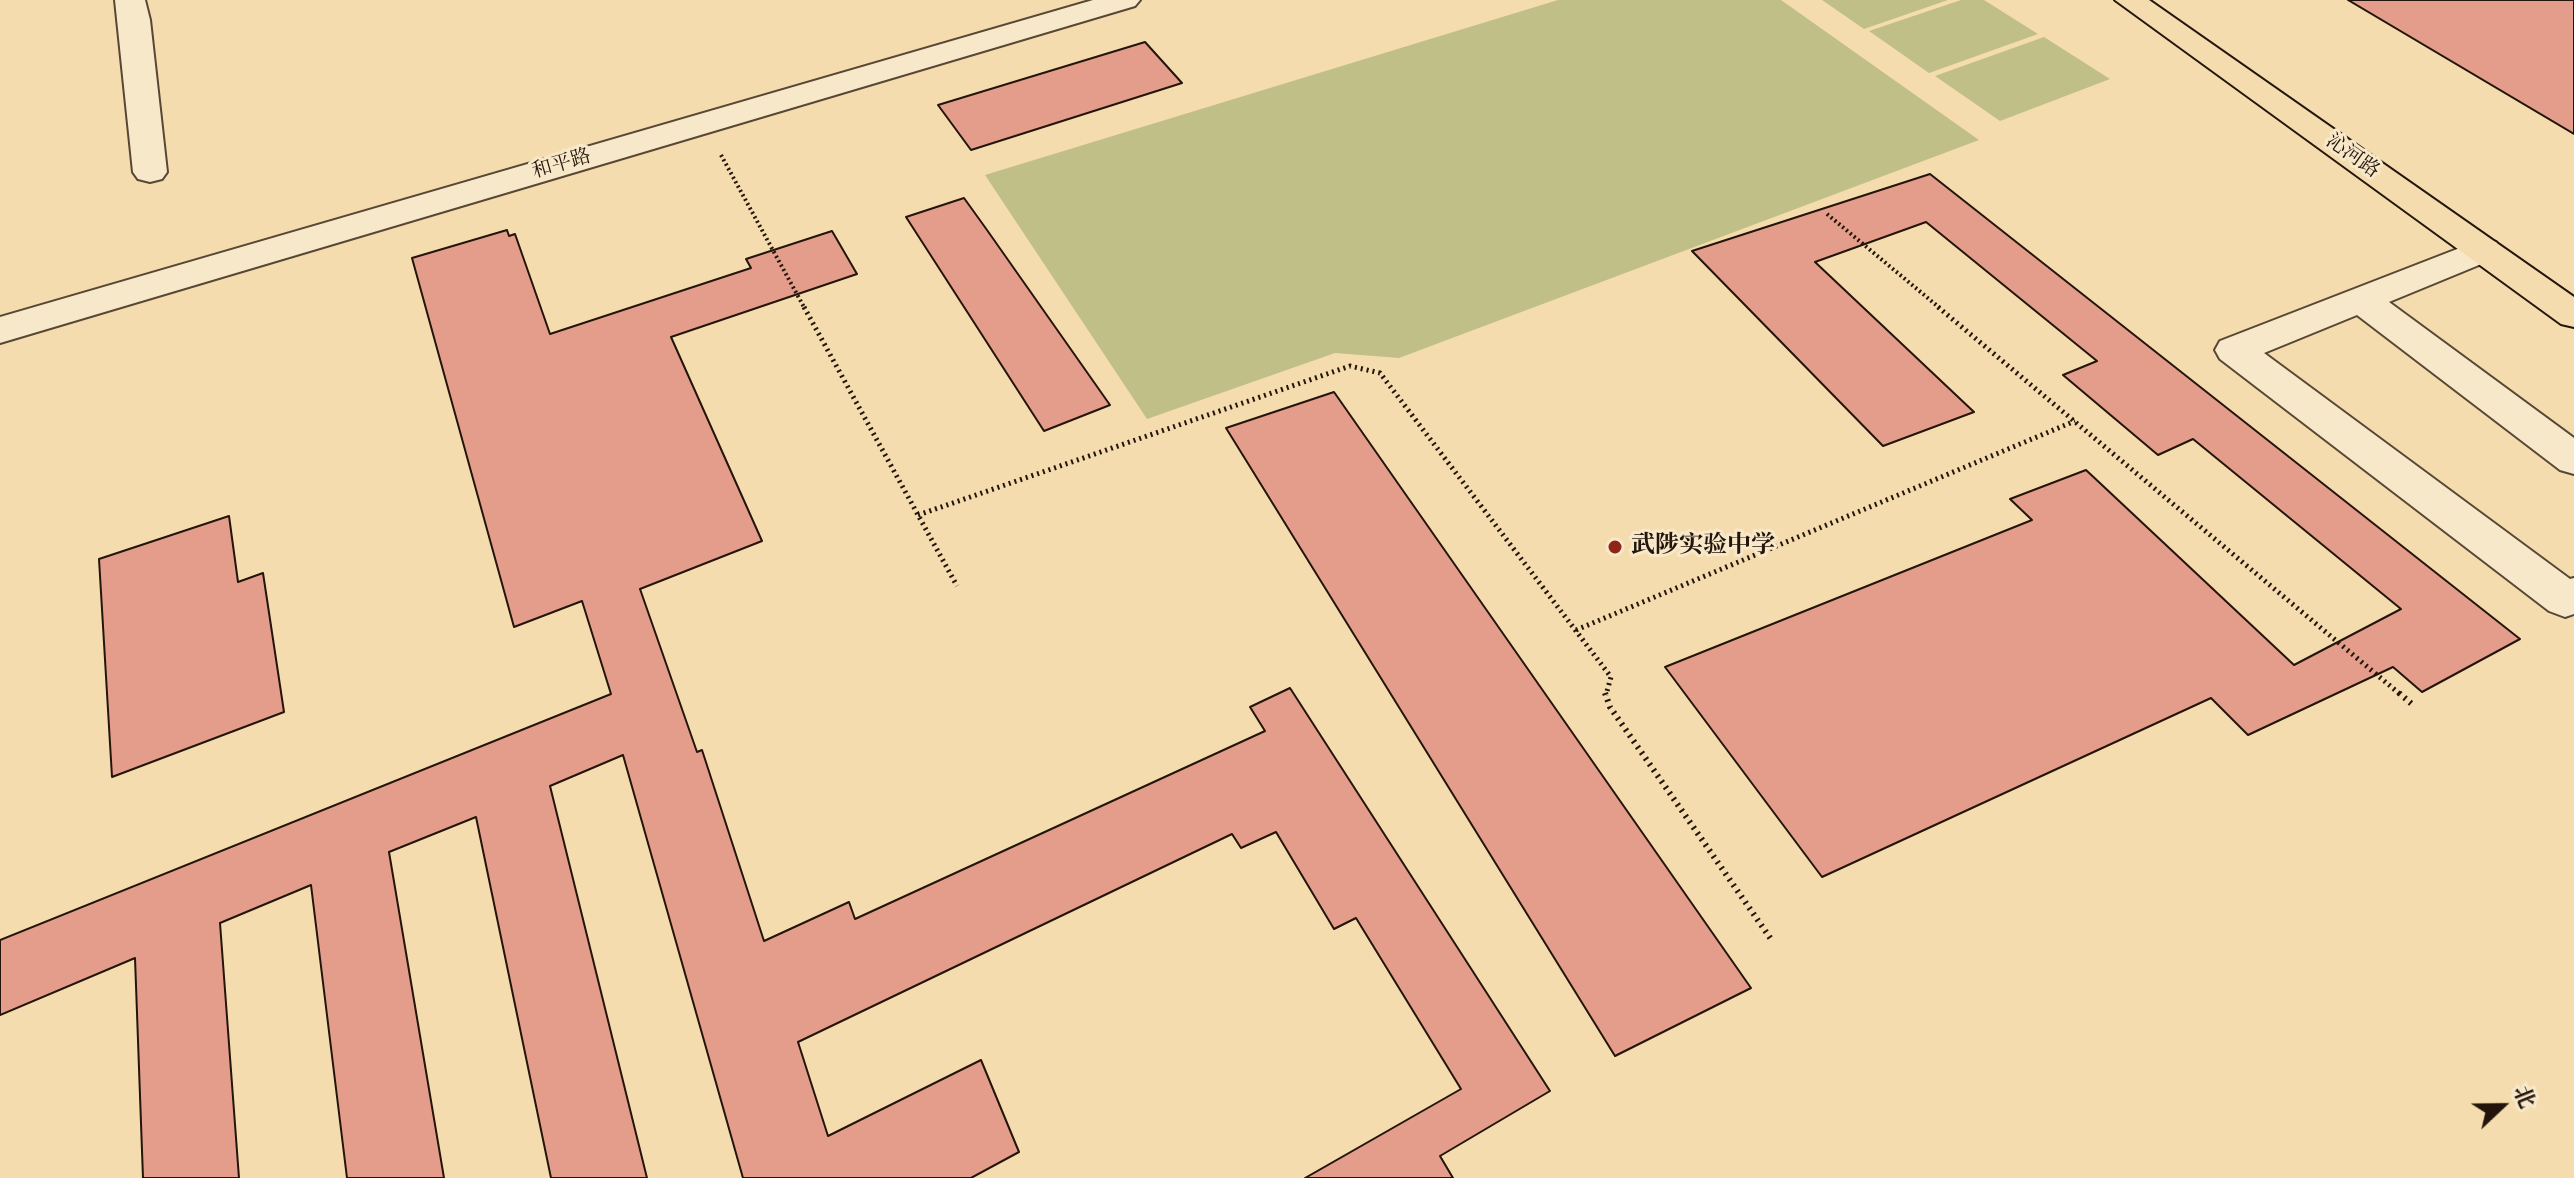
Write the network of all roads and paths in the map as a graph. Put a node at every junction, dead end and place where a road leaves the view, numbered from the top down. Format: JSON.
{"nodes":[{"id":1,"x":130,"y":0,"type":"edge"},
{"id":2,"x":1125,"y":0,"type":"edge"},
{"id":3,"x":2130,"y":0,"type":"edge"},
{"id":4,"x":2168,"y":0,"type":"edge"},
{"id":5,"x":704,"y":123,"type":"junction"},
{"id":6,"x":150,"y":172,"type":"dead end"},
{"id":7,"x":1827,"y":214,"type":"dead end"},
{"id":8,"x":2483,"y":250,"type":"junction"},
{"id":9,"x":2574,"y":281,"type":"edge"},
{"id":10,"x":2359,"y":298,"type":"junction"},
{"id":11,"x":2574,"y":315,"type":"edge"},
{"id":12,"x":0,"y":330,"type":"edge"},
{"id":13,"x":2075,"y":421,"type":"junction"},
{"id":14,"x":2574,"y":459,"type":"edge"},
{"id":15,"x":918,"y":515,"type":"junction"},
{"id":16,"x":957,"y":586,"type":"dead end"},
{"id":17,"x":2574,"y":595,"type":"edge"},
{"id":18,"x":1576,"y":630,"type":"junction"},
{"id":19,"x":2413,"y":705,"type":"dead end"},
{"id":20,"x":1773,"y":942,"type":"dead end"}],
"edges":[{"from":1,"to":6,"type":"street"},
{"from":2,"to":5,"type":"street","name":"和平路"},
{"from":3,"to":8,"type":"main road","name":"沁河路"},
{"from":4,"to":9,"type":"main road","name":"沁河路"},
{"from":5,"to":12,"type":"street","name":"和平路"},
{"from":5,"to":15,"type":"path"},
{"from":7,"to":13,"type":"path"},
{"from":8,"to":10,"type":"street"},
{"from":8,"to":11,"type":"main road","name":"沁河路"},
{"from":10,"to":14,"type":"street"},
{"from":10,"to":17,"type":"street"},
{"from":13,"to":18,"type":"path"},
{"from":13,"to":19,"type":"path"},
{"from":15,"to":16,"type":"path"},
{"from":15,"to":18,"type":"path"},
{"from":18,"to":20,"type":"path"}]}
